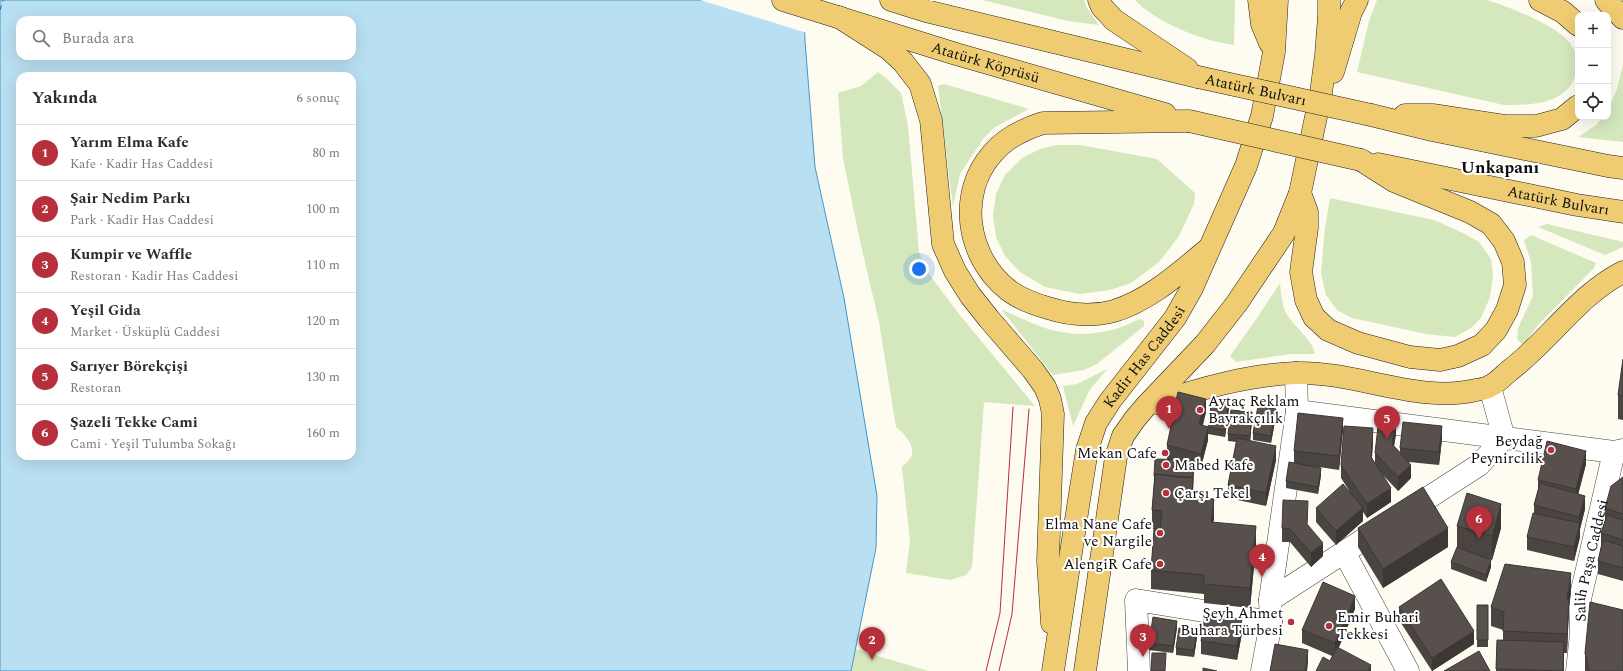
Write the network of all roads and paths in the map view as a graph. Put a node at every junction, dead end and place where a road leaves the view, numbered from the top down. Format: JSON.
{"nodes":[{"id":1,"x":783,"y":0,"type":"edge"},
{"id":2,"x":891,"y":0,"type":"edge"},
{"id":3,"x":1099,"y":0,"type":"edge"},
{"id":4,"x":1259,"y":0,"type":"edge"},
{"id":5,"x":1277,"y":0,"type":"edge"},
{"id":6,"x":1328,"y":0,"type":"edge"},
{"id":7,"x":1357,"y":0,"type":"edge"},
{"id":8,"x":1540,"y":0,"type":"edge"},
{"id":9,"x":1606,"y":0,"type":"edge"},
{"id":10,"x":838,"y":17,"type":"junction"},
{"id":11,"x":1623,"y":18,"type":"edge"},
{"id":12,"x":1575,"y":22,"type":"edge"},
{"id":13,"x":1274,"y":52,"type":"junction"},
{"id":14,"x":1198,"y":77,"type":"junction"},
{"id":15,"x":1320,"y":93,"type":"junction"},
{"id":16,"x":1575,"y":108,"type":"edge"},
{"id":17,"x":1371,"y":115,"type":"junction"},
{"id":18,"x":1188,"y":121,"type":"junction"},
{"id":19,"x":1361,"y":160,"type":"junction"},
{"id":20,"x":1623,"y":168,"type":"edge"},
{"id":21,"x":1300,"y":193,"type":"junction"},
{"id":22,"x":1623,"y":212,"type":"edge"},
{"id":23,"x":1212,"y":246,"type":"junction"},
{"id":24,"x":1623,"y":272,"type":"edge"},
{"id":25,"x":1296,"y":373,"type":"junction"},
{"id":26,"x":1490,"y":387,"type":"junction"},
{"id":27,"x":1146,"y":406,"type":"junction"},
{"id":28,"x":1297,"y":411,"type":"junction"},
{"id":29,"x":1504,"y":438,"type":"junction"},
{"id":30,"x":1618,"y":451,"type":"edge"},
{"id":31,"x":1344,"y":552,"type":"junction"},
{"id":32,"x":1580,"y":599,"type":"junction"},
{"id":33,"x":1270,"y":600,"type":"junction"},
{"id":34,"x":1602,"y":608,"type":"edge"},
{"id":35,"x":1271,"y":622,"type":"junction"},
{"id":36,"x":1055,"y":665,"type":"edge"},
{"id":37,"x":1085,"y":671,"type":"edge"},
{"id":38,"x":1139,"y":671,"type":"edge"},
{"id":39,"x":1262,"y":671,"type":"edge"},
{"id":40,"x":1408,"y":671,"type":"edge"},
{"id":41,"x":1577,"y":671,"type":"edge"}],
"edges":[{"from":1,"to":10,"type":"main road","name":"Atatürk Köprüsü"},
{"from":2,"to":14,"type":"main road","name":"Atatürk Bulvarı"},
{"from":3,"to":14,"type":"main road"},
{"from":4,"to":13,"type":"main road"},
{"from":5,"to":13,"type":"main road","name":"Kadir Has Caddesi"},
{"from":6,"to":15,"type":"main road","name":"Kadir Has Caddesi"},
{"from":7,"to":15,"type":"main road"},
{"from":8,"to":12,"type":"main road"},
{"from":9,"to":11,"type":"main road"},
{"from":10,"to":18,"type":"main road","name":"Atatürk Köprüsü"},
{"from":10,"to":36,"type":"main road"},
{"from":13,"to":23,"type":"main road","name":"Kadir Has Caddesi"},
{"from":14,"to":17,"type":"main road","name":"Atatürk Bulvarı","bridge":true},
{"from":15,"to":21,"type":"main road","name":"Kadir Has Caddesi"},
{"from":16,"to":17,"type":"main road"},
{"from":17,"to":20,"type":"main road","name":"Atatürk Bulvarı"},
{"from":18,"to":19,"type":"main road","name":"Atatürk Bulvarı","bridge":true},
{"from":18,"to":23,"type":"main road"},
{"from":19,"to":21,"type":"main road"},
{"from":19,"to":22,"type":"main road","name":"Atatürk Bulvarı"},
{"from":21,"to":27,"type":"main road","name":"Kadir Has Caddesi"},
{"from":23,"to":36,"type":"main road","name":"Kadir Has Caddesi"},
{"from":24,"to":26,"type":"main road"},
{"from":25,"to":26,"type":"main road"},
{"from":25,"to":27,"type":"main road"},
{"from":25,"to":28,"type":"street"},
{"from":26,"to":29,"type":"street"},
{"from":27,"to":37,"type":"main road","name":"Kadir Has Caddesi"},
{"from":28,"to":29,"type":"street"},
{"from":28,"to":33,"type":"street"},
{"from":29,"to":30,"type":"street"},
{"from":29,"to":31,"type":"street"},
{"from":30,"to":32,"type":"street","name":"Salih Paşa Caddesi"},
{"from":31,"to":33,"type":"street"},
{"from":31,"to":40,"type":"street"},
{"from":32,"to":34,"type":"street"},
{"from":32,"to":41,"type":"street","name":"Salih Paşa Caddesi"},
{"from":33,"to":35,"type":"street"},
{"from":35,"to":38,"type":"street"},
{"from":35,"to":39,"type":"street"}]}
